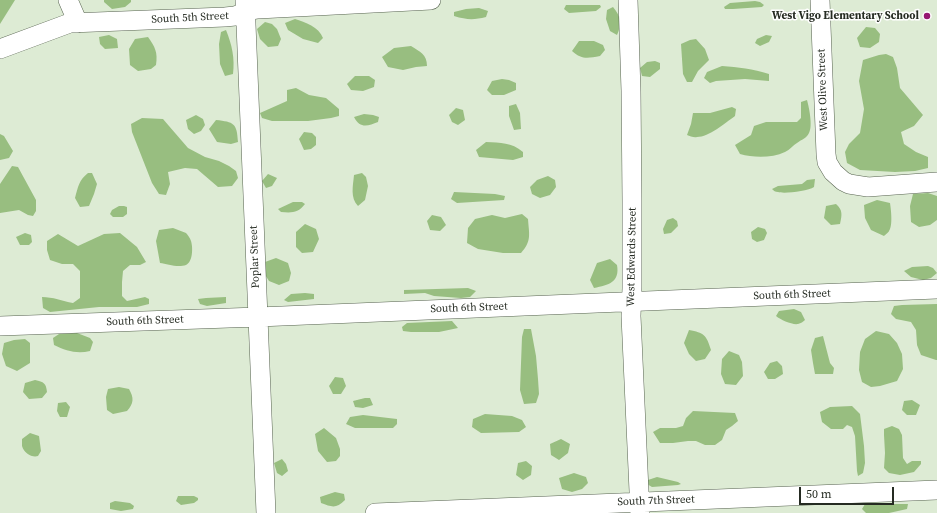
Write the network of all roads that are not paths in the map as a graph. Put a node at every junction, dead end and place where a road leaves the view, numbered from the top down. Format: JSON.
{"nodes":[{"id":1,"x":68,"y":0,"type":"edge"},
{"id":2,"x":431,"y":0,"type":"edge"},
{"id":3,"x":628,"y":0,"type":"edge"},
{"id":4,"x":820,"y":0,"type":"edge"},
{"id":5,"x":245,"y":6,"type":"edge"},
{"id":6,"x":78,"y":23,"type":"junction"},
{"id":7,"x":0,"y":49,"type":"edge"},
{"id":8,"x":937,"y":182,"type":"edge"},
{"id":9,"x":937,"y":289,"type":"edge"},
{"id":10,"x":632,"y":301,"type":"junction"},
{"id":11,"x":258,"y":317,"type":"junction"},
{"id":12,"x":0,"y":326,"type":"edge"},
{"id":13,"x":937,"y":490,"type":"edge"},
{"id":14,"x":639,"y":508,"type":"edge"},
{"id":15,"x":266,"y":513,"type":"edge"},
{"id":16,"x":375,"y":513,"type":"edge"}],
"edges":[{"from":1,"to":6,"type":"street"},
{"from":2,"to":5,"type":"street","name":"South 5th Street"},
{"from":3,"to":10,"type":"street","name":"West Edwards Street"},
{"from":4,"to":8,"type":"street","name":"West Olive Street"},
{"from":5,"to":6,"type":"street","name":"South 5th Street"},
{"from":5,"to":11,"type":"street","name":"Poplar Street"},
{"from":6,"to":7,"type":"street","name":"South 5th Street"},
{"from":9,"to":10,"type":"street","name":"South 6th Street"},
{"from":10,"to":11,"type":"street","name":"South 6th Street"},
{"from":10,"to":14,"type":"street","name":"West Edwards Street"},
{"from":11,"to":12,"type":"street","name":"South 6th Street"},
{"from":11,"to":15,"type":"street","name":"Poplar Street"},
{"from":13,"to":14,"type":"street","name":"South 7th Street"},
{"from":14,"to":16,"type":"street","name":"South 7th Street"}]}
